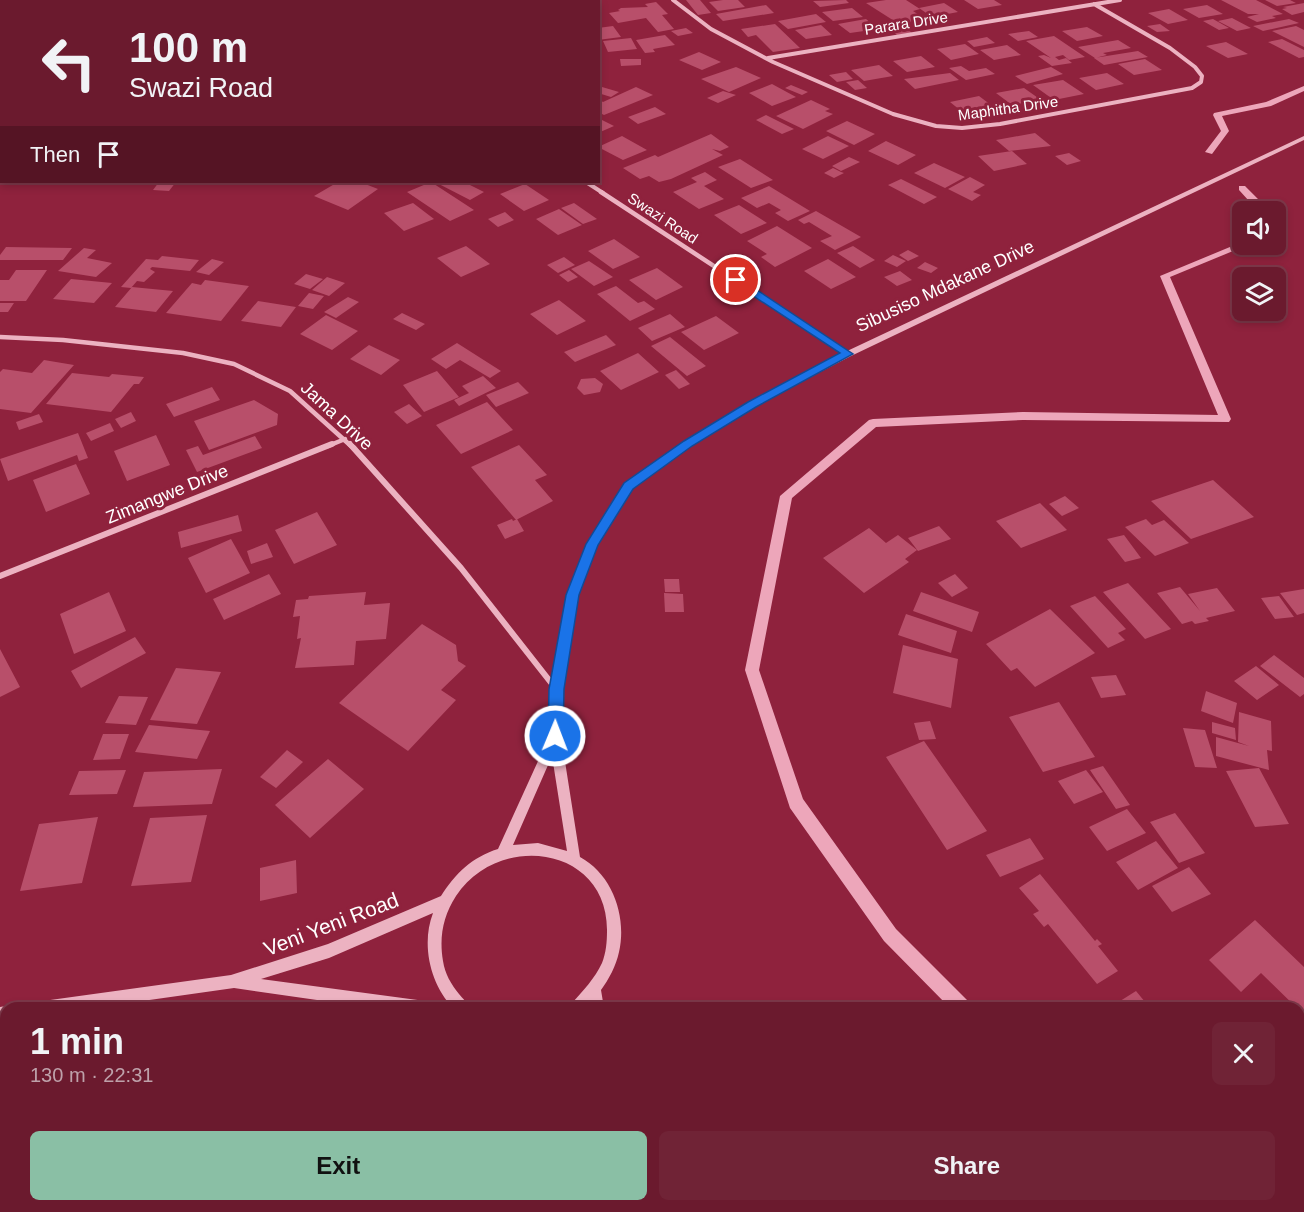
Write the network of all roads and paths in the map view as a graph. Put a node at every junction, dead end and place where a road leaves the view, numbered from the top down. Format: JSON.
{"nodes":[{"id":1,"x":673,"y":0,"type":"edge"},
{"id":2,"x":1120,"y":0,"type":"edge"},
{"id":3,"x":1094,"y":4,"type":"junction"},
{"id":4,"x":766,"y":59,"type":"junction"},
{"id":5,"x":1304,"y":138,"type":"edge"},
{"id":6,"x":588,"y":183,"type":"edge"},
{"id":7,"x":0,"y":338,"type":"edge"},
{"id":8,"x":848,"y":354,"type":"junction"},
{"id":9,"x":345,"y":439,"type":"junction"},
{"id":10,"x":0,"y":576,"type":"edge"},
{"id":11,"x":556,"y":689,"type":"junction"},
{"id":12,"x":555,"y":736,"type":"junction"},
{"id":13,"x":503,"y":852,"type":"junction"},
{"id":14,"x":574,"y":858,"type":"junction"},
{"id":15,"x":445,"y":901,"type":"junction"},
{"id":16,"x":231,"y":982,"type":"junction"},
{"id":17,"x":594,"y":990,"type":"junction"},
{"id":18,"x":86,"y":1002,"type":"edge"},
{"id":19,"x":380,"y":1002,"type":"edge"},
{"id":20,"x":456,"y":1002,"type":"edge"},
{"id":21,"x":583,"y":1002,"type":"edge"},
{"id":22,"x":596,"y":1002,"type":"edge"}],
"edges":[{"from":1,"to":4,"type":"street","name":"Maphitha Drive"},
{"from":2,"to":3,"type":"street","name":"Parara Drive"},
{"from":3,"to":4,"type":"street","name":"Parara Drive"},
{"from":3,"to":4,"type":"street","name":"Maphitha Drive"},
{"from":5,"to":8,"type":"street","name":"Sibusiso Mdakane Drive"},
{"from":6,"to":8,"type":"street","name":"Swazi Road"},
{"from":7,"to":9,"type":"street","name":"Jama Drive"},
{"from":8,"to":11,"type":"street","name":"Sibusiso Mdakane Drive"},
{"from":9,"to":10,"type":"street","name":"Zimangwe Drive"},
{"from":9,"to":11,"type":"street","name":"Jama Drive"},
{"from":11,"to":12,"type":"street","name":"Sibusiso Mdakane Drive"},
{"from":12,"to":13,"type":"street","name":"Sibusiso Mdakane Drive"},
{"from":12,"to":14,"type":"street","name":"Sibusiso Mdakane Drive"},
{"from":13,"to":14,"type":"street"},
{"from":13,"to":15,"type":"street"},
{"from":14,"to":17,"type":"street"},
{"from":15,"to":16,"type":"street","name":"Veni Yeni Road"},
{"from":15,"to":20,"type":"street"},
{"from":16,"to":18,"type":"street","name":"Veni Yeni Road"},
{"from":16,"to":19,"type":"street","name":"Veni Yeni Road"},
{"from":17,"to":21,"type":"street"},
{"from":17,"to":22,"type":"street"}]}
